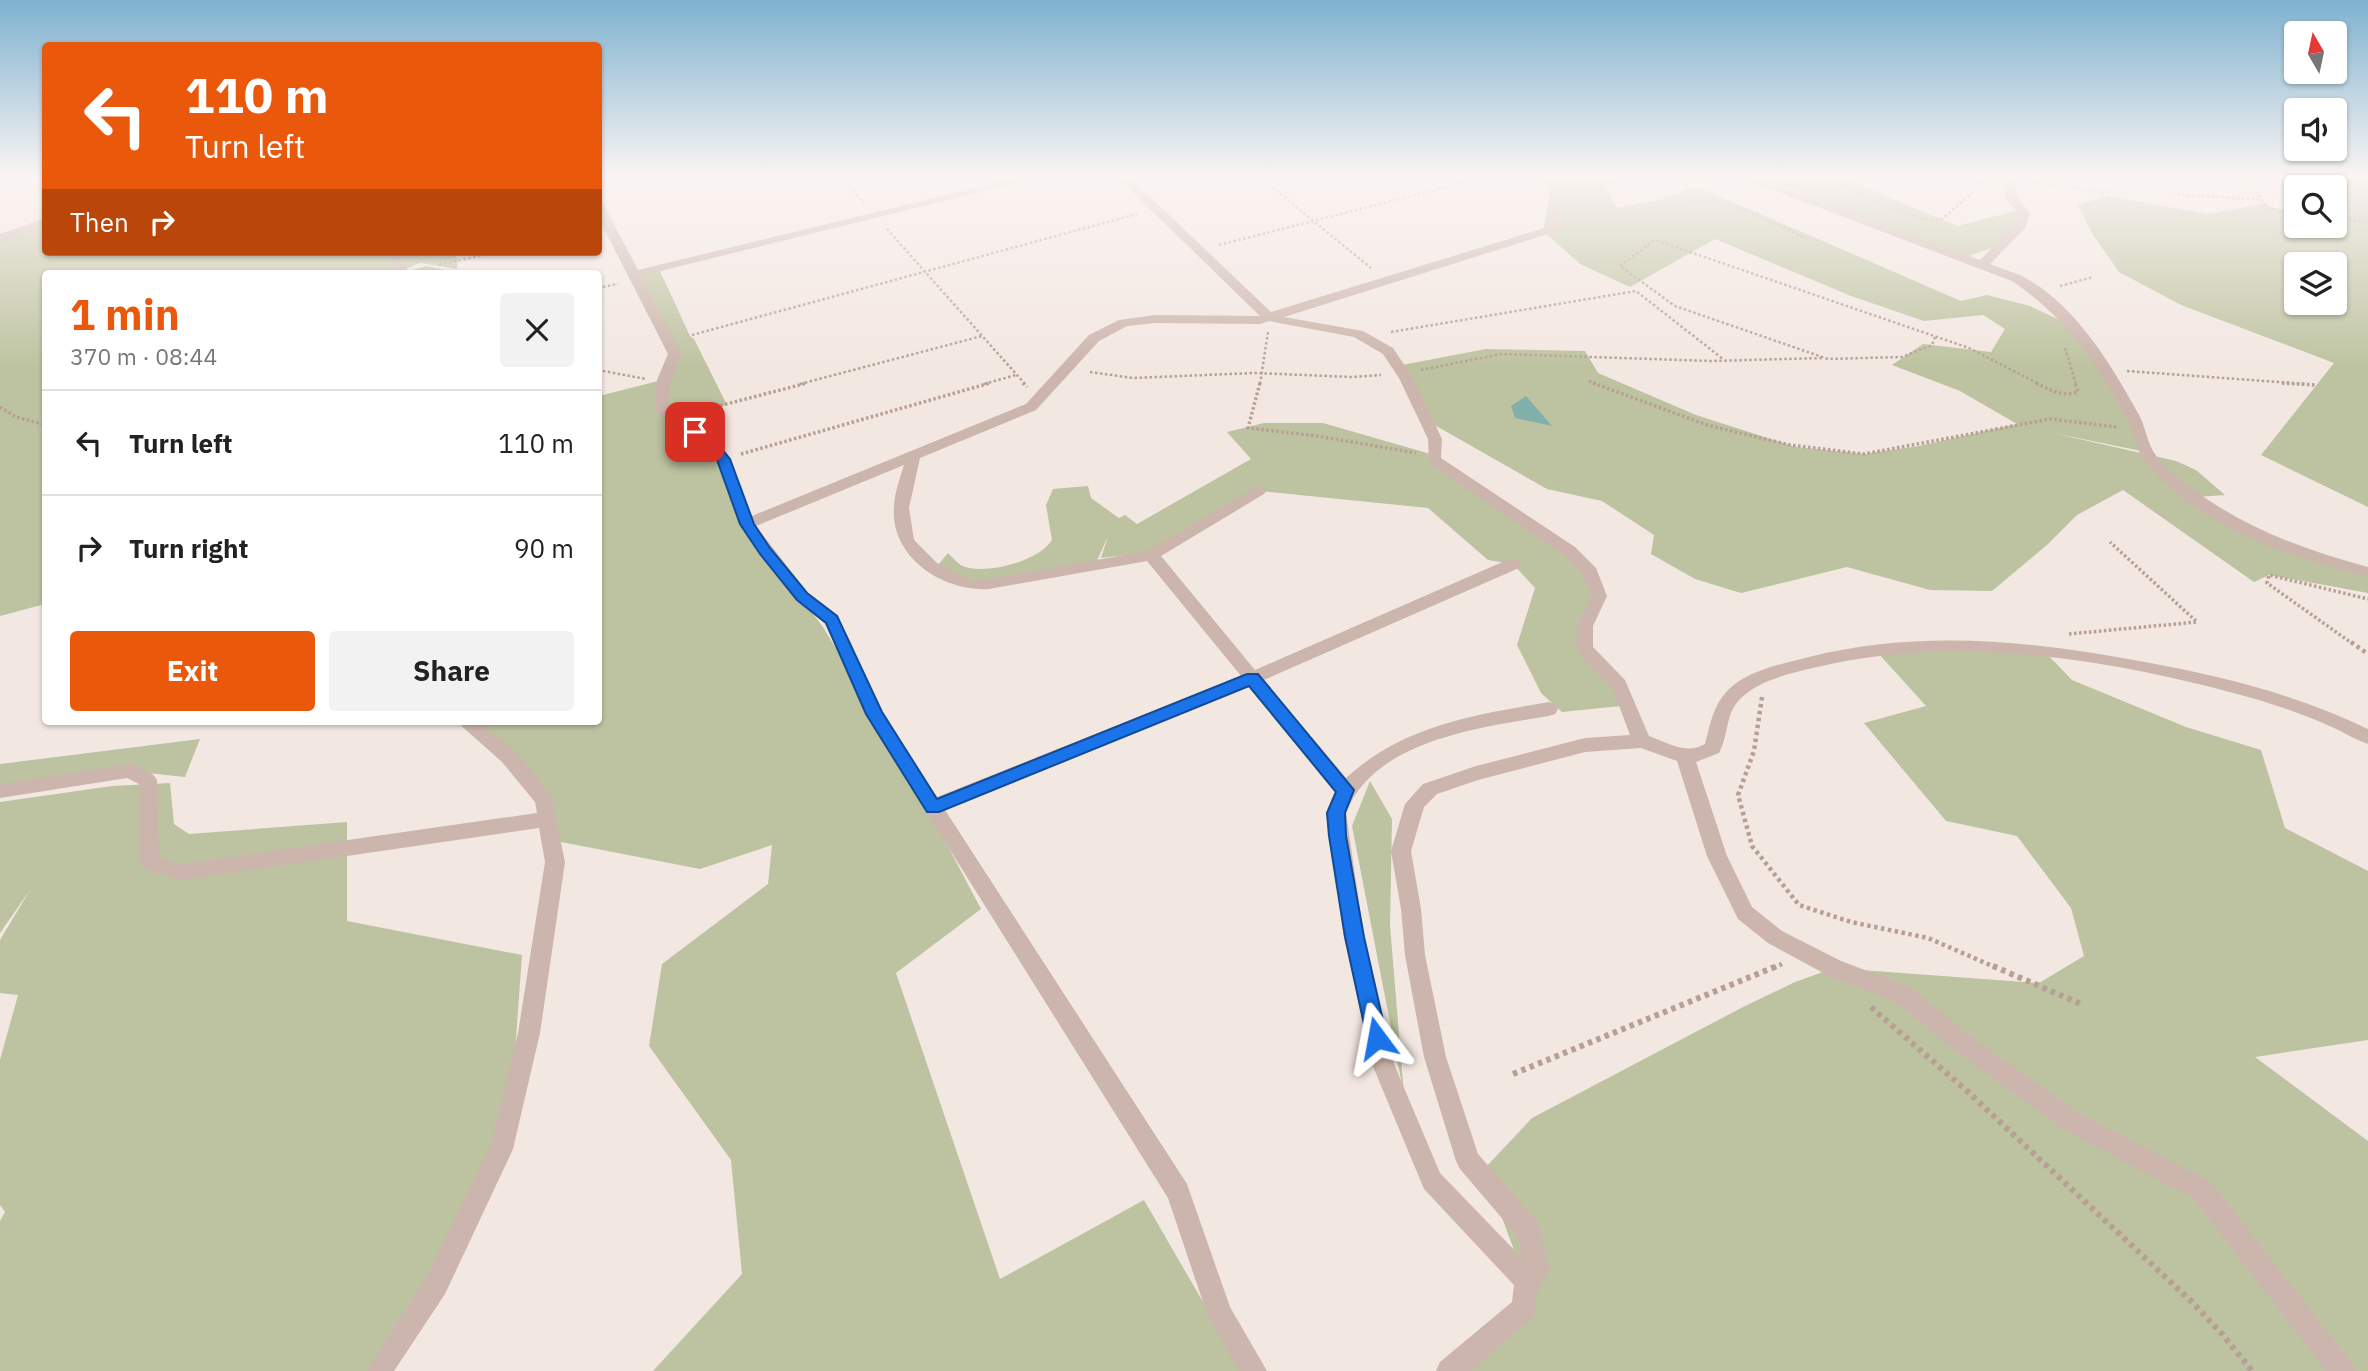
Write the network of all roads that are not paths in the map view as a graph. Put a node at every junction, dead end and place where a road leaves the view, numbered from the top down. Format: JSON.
{"nodes":[{"id":1,"x":617,"y":239,"type":"edge"},
{"id":2,"x":778,"y":239,"type":"edge"},
{"id":3,"x":1187,"y":239,"type":"edge"},
{"id":4,"x":1522,"y":239,"type":"edge"},
{"id":5,"x":1911,"y":239,"type":"edge"},
{"id":6,"x":2008,"y":239,"type":"edge"},
{"id":7,"x":1982,"y":265,"type":"junction"},
{"id":8,"x":636,"y":274,"type":"junction"},
{"id":9,"x":1270,"y":318,"type":"junction"},
{"id":10,"x":913,"y":456,"type":"junction"},
{"id":11,"x":1259,"y":491,"type":"dead end"},
{"id":12,"x":747,"y":524,"type":"junction"},
{"id":13,"x":1151,"y":555,"type":"junction"},
{"id":14,"x":1513,"y":564,"type":"dead end"},
{"id":15,"x":2368,"y":572,"type":"edge"},
{"id":16,"x":1252,"y":678,"type":"junction"},
{"id":17,"x":1549,"y":709,"type":"dead end"},
{"id":18,"x":471,"y":725,"type":"edge"},
{"id":19,"x":2368,"y":737,"type":"edge"},
{"id":20,"x":1642,"y":741,"type":"junction"},
{"id":21,"x":1685,"y":757,"type":"junction"},
{"id":22,"x":1345,"y":790,"type":"junction"},
{"id":23,"x":0,"y":791,"type":"edge"},
{"id":24,"x":933,"y":807,"type":"junction"},
{"id":25,"x":547,"y":819,"type":"junction"},
{"id":26,"x":1527,"y":1281,"type":"junction"},
{"id":27,"x":380,"y":1371,"type":"edge"},
{"id":28,"x":1255,"y":1371,"type":"edge"},
{"id":29,"x":1449,"y":1371,"type":"edge"},
{"id":30,"x":2342,"y":1371,"type":"edge"}],
"edges":[{"from":1,"to":8,"type":"street"},
{"from":2,"to":8,"type":"street"},
{"from":3,"to":9,"type":"street"},
{"from":4,"to":9,"type":"street"},
{"from":5,"to":7,"type":"street"},
{"from":6,"to":7,"type":"street"},
{"from":7,"to":15,"type":"street"},
{"from":8,"to":12,"type":"street"},
{"from":9,"to":10,"type":"street"},
{"from":9,"to":20,"type":"street"},
{"from":10,"to":12,"type":"street"},
{"from":10,"to":13,"type":"street"},
{"from":11,"to":13,"type":"street"},
{"from":12,"to":24,"type":"street"},
{"from":13,"to":16,"type":"street"},
{"from":14,"to":16,"type":"street"},
{"from":16,"to":22,"type":"street"},
{"from":16,"to":24,"type":"street"},
{"from":17,"to":22,"type":"street"},
{"from":18,"to":25,"type":"street"},
{"from":19,"to":21,"type":"street"},
{"from":20,"to":21,"type":"street"},
{"from":20,"to":26,"type":"street"},
{"from":21,"to":30,"type":"street"},
{"from":22,"to":26,"type":"street"},
{"from":23,"to":25,"type":"street"},
{"from":24,"to":28,"type":"street"},
{"from":25,"to":27,"type":"street"},
{"from":26,"to":29,"type":"street"}]}
